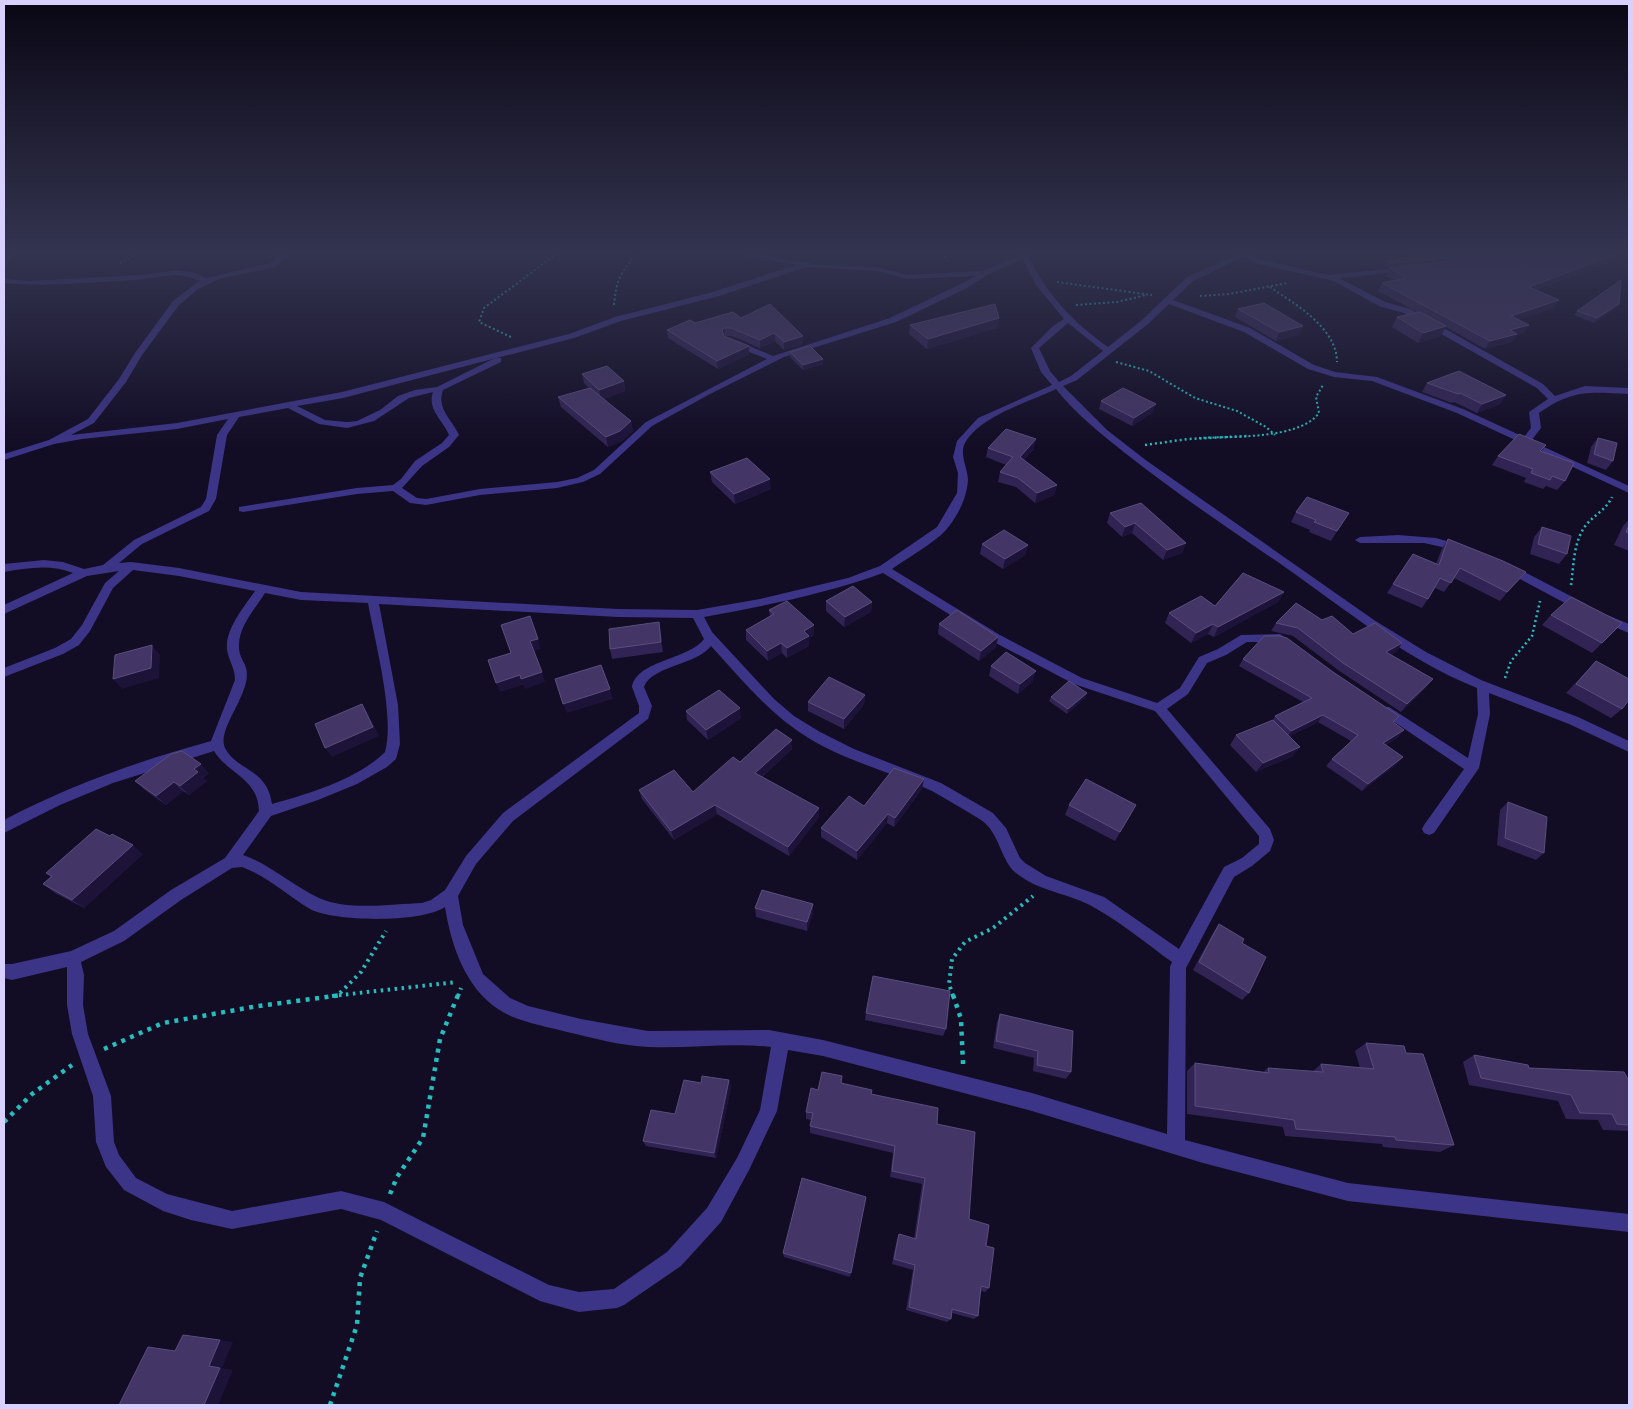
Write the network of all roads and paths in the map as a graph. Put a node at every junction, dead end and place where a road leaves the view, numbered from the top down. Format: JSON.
{"nodes":[{"id":1,"x":165,"y":318,"type":"edge"},
{"id":2,"x":481,"y":318,"type":"edge"},
{"id":3,"x":623,"y":318,"type":"edge"},
{"id":4,"x":898,"y":318,"type":"edge"},
{"id":5,"x":1147,"y":318,"type":"edge"},
{"id":6,"x":1217,"y":318,"type":"edge"},
{"id":7,"x":1309,"y":318,"type":"edge"},
{"id":8,"x":1421,"y":318,"type":"edge"},
{"id":9,"x":618,"y":319,"type":"joint"},
{"id":10,"x":1069,"y":319,"type":"joint"},
{"id":11,"x":728,"y":340,"type":"edge"},
{"id":12,"x":523,"y":346,"type":"junction"},
{"id":13,"x":513,"y":349,"type":"junction"},
{"id":14,"x":1108,"y":350,"type":"junction"},
{"id":15,"x":774,"y":359,"type":"junction"},
{"id":16,"x":1096,"y":360,"type":"junction"},
{"id":17,"x":1334,"y":374,"type":"junction"},
{"id":18,"x":1056,"y":387,"type":"junction"},
{"id":19,"x":439,"y":389,"type":"junction"},
{"id":20,"x":1629,"y":391,"type":"edge"},
{"id":21,"x":1553,"y":399,"type":"junction"},
{"id":22,"x":289,"y":405,"type":"junction"},
{"id":23,"x":235,"y":416,"type":"junction"},
{"id":24,"x":1275,"y":435,"type":"junction"},
{"id":25,"x":1526,"y":441,"type":"junction"},
{"id":26,"x":52,"y":442,"type":"junction"},
{"id":27,"x":1121,"y":448,"type":"junction"},
{"id":28,"x":4,"y":457,"type":"edge"},
{"id":29,"x":1615,"y":484,"type":"junction"},
{"id":30,"x":395,"y":488,"type":"junction"},
{"id":31,"x":1629,"y":490,"type":"edge"},
{"id":32,"x":244,"y":509,"type":"dead end"},
{"id":33,"x":1360,"y":540,"type":"dead end"},
{"id":34,"x":1474,"y":554,"type":"edge"},
{"id":35,"x":1501,"y":565,"type":"edge"},
{"id":36,"x":131,"y":566,"type":"junction"},
{"id":37,"x":4,"y":568,"type":"edge"},
{"id":38,"x":106,"y":568,"type":"junction"},
{"id":39,"x":884,"y":569,"type":"junction"},
{"id":40,"x":83,"y":573,"type":"junction"},
{"id":41,"x":1538,"y":583,"type":"junction"},
{"id":42,"x":262,"y":589,"type":"junction"},
{"id":43,"x":1568,"y":600,"type":"junction"},
{"id":44,"x":373,"y":601,"type":"junction"},
{"id":45,"x":4,"y":610,"type":"edge"},
{"id":46,"x":697,"y":614,"type":"junction"},
{"id":47,"x":1629,"y":629,"type":"edge"},
{"id":48,"x":711,"y":638,"type":"junction"},
{"id":49,"x":1288,"y":641,"type":"edge"},
{"id":50,"x":4,"y":673,"type":"edge"},
{"id":51,"x":1484,"y":686,"type":"junction"},
{"id":52,"x":1500,"y":692,"type":"junction"},
{"id":53,"x":1374,"y":702,"type":"edge"},
{"id":54,"x":1159,"y":708,"type":"junction"},
{"id":55,"x":217,"y":745,"type":"junction"},
{"id":56,"x":1629,"y":748,"type":"edge"},
{"id":57,"x":1472,"y":768,"type":"junction"},
{"id":58,"x":266,"y":812,"type":"junction"},
{"id":59,"x":4,"y":827,"type":"edge"},
{"id":60,"x":1429,"y":829,"type":"dead end"},
{"id":61,"x":230,"y":862,"type":"junction"},
{"id":62,"x":1057,"y":886,"type":"junction"},
{"id":63,"x":450,"y":895,"type":"junction"},
{"id":64,"x":402,"y":911,"type":"junction"},
{"id":65,"x":73,"y":958,"type":"junction"},
{"id":66,"x":1181,"y":959,"type":"junction"},
{"id":67,"x":4,"y":971,"type":"edge"},
{"id":68,"x":477,"y":979,"type":"junction"},
{"id":69,"x":338,"y":995,"type":"junction"},
{"id":70,"x":780,"y":1040,"type":"junction"},
{"id":71,"x":88,"y":1056,"type":"junction"},
{"id":72,"x":964,"y":1085,"type":"junction"},
{"id":73,"x":4,"y":1122,"type":"edge"},
{"id":74,"x":1176,"y":1146,"type":"junction"},
{"id":75,"x":1629,"y":1223,"type":"edge"}],
"edges":[{"from":1,"to":26,"type":"street"},
{"from":2,"to":12,"type":"path"},
{"from":3,"to":9,"type":"street"},
{"from":4,"to":15,"type":"street"},
{"from":5,"to":14,"type":"street"},
{"from":6,"to":17,"type":"street"},
{"from":7,"to":17,"type":"path"},
{"from":8,"to":21,"type":"street"},
{"from":9,"to":12,"type":"street"},
{"from":10,"to":14,"type":"street"},
{"from":10,"to":18,"type":"street"},
{"from":11,"to":15,"type":"street"},
{"from":12,"to":13,"type":"street"},
{"from":13,"to":19,"type":"street"},
{"from":13,"to":22,"type":"street"},
{"from":14,"to":16,"type":"street"},
{"from":15,"to":30,"type":"street"},
{"from":16,"to":18,"type":"street"},
{"from":16,"to":24,"type":"path"},
{"from":17,"to":24,"type":"path"},
{"from":17,"to":25,"type":"street"},
{"from":18,"to":27,"type":"street"},
{"from":18,"to":39,"type":"street"},
{"from":19,"to":22,"type":"street"},
{"from":19,"to":30,"type":"street"},
{"from":20,"to":21,"type":"street"},
{"from":21,"to":25,"type":"street"},
{"from":22,"to":23,"type":"street"},
{"from":23,"to":26,"type":"street"},
{"from":23,"to":38,"type":"street"},
{"from":24,"to":27,"type":"path"},
{"from":25,"to":29,"type":"street"},
{"from":26,"to":28,"type":"street"},
{"from":27,"to":51,"type":"street"},
{"from":29,"to":31,"type":"street"},
{"from":29,"to":43,"type":"path"},
{"from":30,"to":32,"type":"street"},
{"from":33,"to":34,"type":"street"},
{"from":35,"to":41,"type":"street"},
{"from":36,"to":38,"type":"street"},
{"from":36,"to":42,"type":"street"},
{"from":36,"to":50,"type":"street"},
{"from":37,"to":40,"type":"street"},
{"from":38,"to":40,"type":"street"},
{"from":39,"to":46,"type":"street"},
{"from":39,"to":54,"type":"street"},
{"from":40,"to":45,"type":"street"},
{"from":41,"to":43,"type":"street"},
{"from":41,"to":52,"type":"path"},
{"from":42,"to":44,"type":"street"},
{"from":42,"to":55,"type":"street"},
{"from":43,"to":47,"type":"street"},
{"from":44,"to":46,"type":"street"},
{"from":44,"to":58,"type":"street"},
{"from":46,"to":48,"type":"street"},
{"from":48,"to":62,"type":"street"},
{"from":48,"to":63,"type":"street"},
{"from":49,"to":54,"type":"street"},
{"from":51,"to":52,"type":"street"},
{"from":51,"to":57,"type":"street"},
{"from":52,"to":56,"type":"street"},
{"from":53,"to":57,"type":"street"},
{"from":54,"to":66,"type":"street"},
{"from":55,"to":58,"type":"street"},
{"from":55,"to":59,"type":"street"},
{"from":57,"to":60,"type":"street"},
{"from":58,"to":61,"type":"street"},
{"from":61,"to":64,"type":"street"},
{"from":61,"to":65,"type":"street"},
{"from":62,"to":66,"type":"street"},
{"from":62,"to":72,"type":"path"},
{"from":63,"to":64,"type":"street"},
{"from":63,"to":68,"type":"street"},
{"from":64,"to":69,"type":"path"},
{"from":65,"to":67,"type":"street"},
{"from":65,"to":71,"type":"street"},
{"from":66,"to":74,"type":"street"},
{"from":68,"to":69,"type":"path"},
{"from":68,"to":70,"type":"street"},
{"from":69,"to":71,"type":"path"},
{"from":70,"to":71,"type":"street"},
{"from":70,"to":72,"type":"street"},
{"from":71,"to":73,"type":"path"},
{"from":72,"to":74,"type":"street"},
{"from":74,"to":75,"type":"street"}]}
